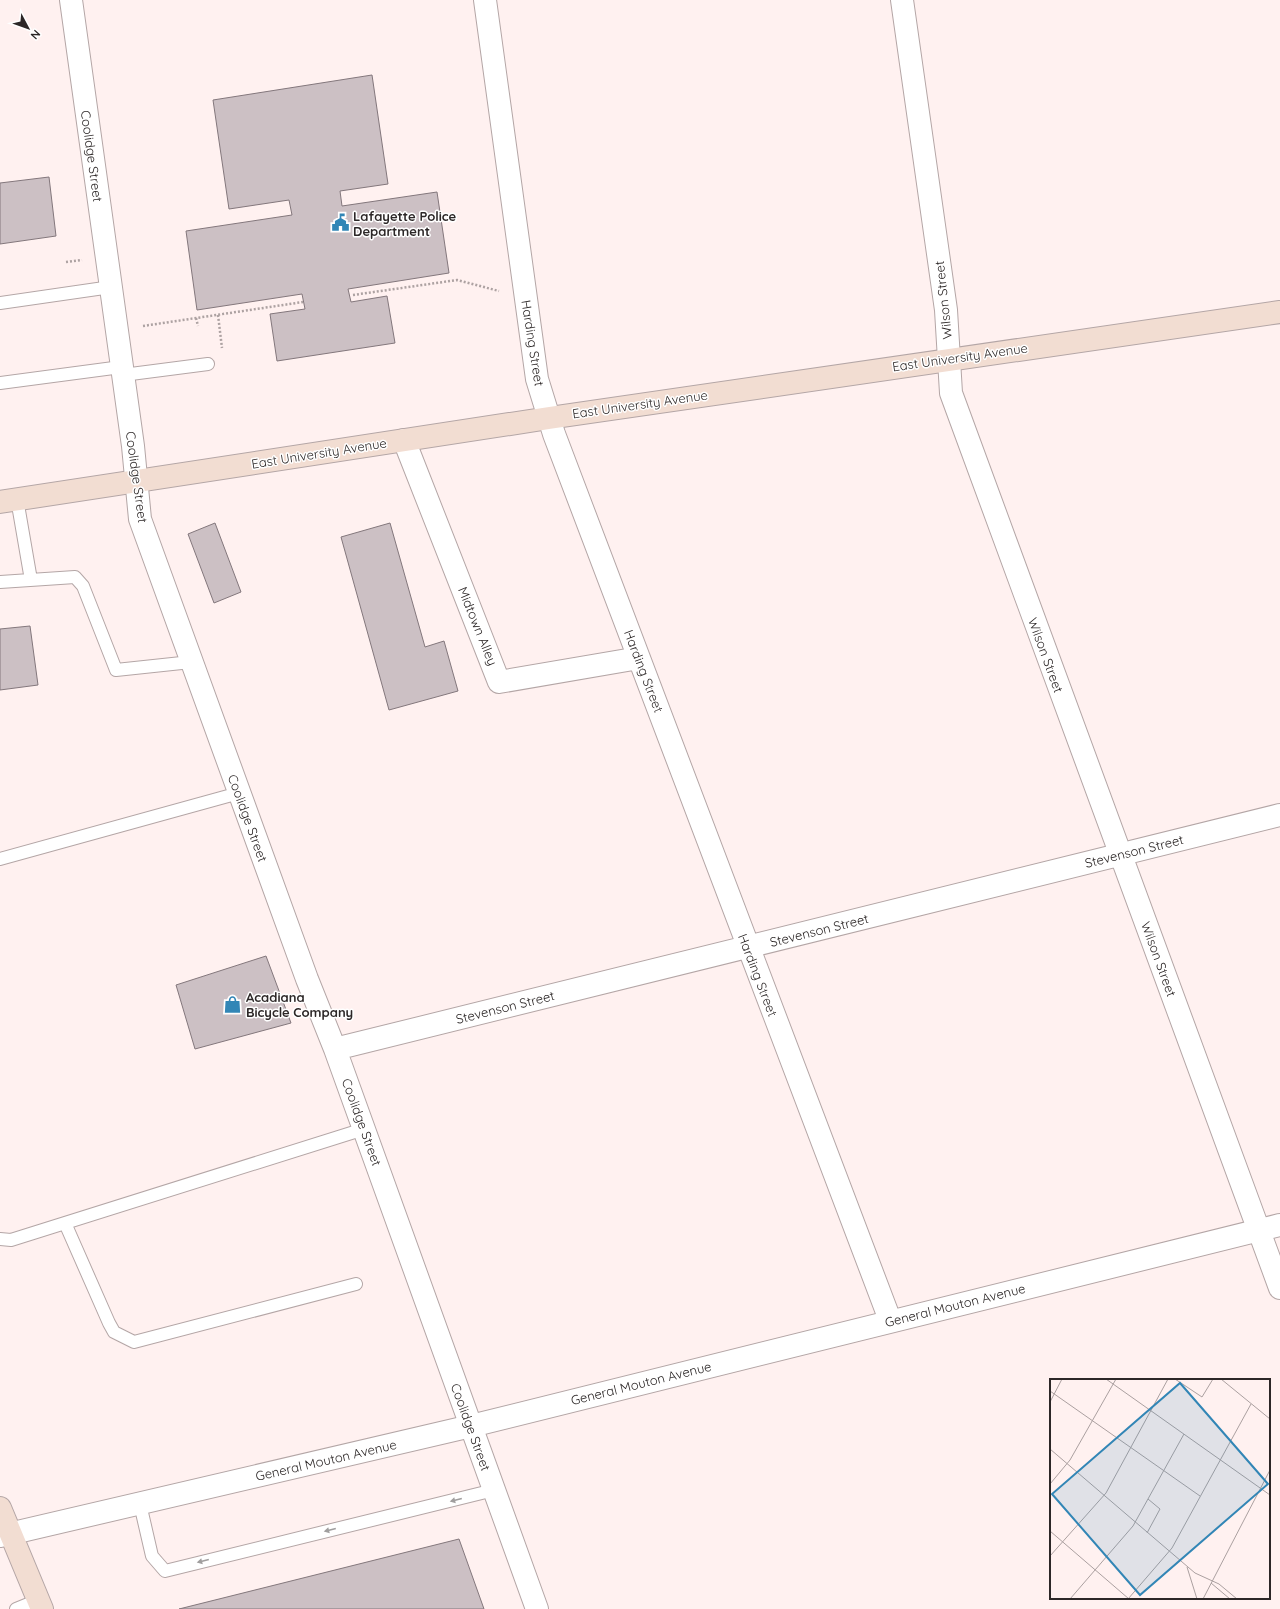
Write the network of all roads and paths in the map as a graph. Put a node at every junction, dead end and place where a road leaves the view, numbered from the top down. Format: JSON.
{"nodes":[{"id":1,"x":71,"y":0,"type":"edge"},
{"id":2,"x":486,"y":0,"type":"edge"},
{"id":3,"x":902,"y":0,"type":"edge"},
{"id":4,"x":89,"y":259,"type":"dead end"},
{"id":5,"x":66,"y":262,"type":"dead end"},
{"id":6,"x":110,"y":287,"type":"junction"},
{"id":7,"x":352,"y":295,"type":"dead end"},
{"id":8,"x":526,"y":298,"type":"junction"},
{"id":9,"x":303,"y":302,"type":"dead end"},
{"id":10,"x":0,"y":303,"type":"edge"},
{"id":11,"x":1280,"y":312,"type":"edge"},
{"id":12,"x":218,"y":315,"type":"junction"},
{"id":13,"x":196,"y":318,"type":"junction"},
{"id":14,"x":140,"y":326,"type":"dead end"},
{"id":15,"x":198,"y":326,"type":"dead end"},
{"id":16,"x":223,"y":353,"type":"dead end"},
{"id":17,"x":949,"y":359,"type":"junction"},
{"id":18,"x":208,"y":364,"type":"dead end"},
{"id":19,"x":122,"y":371,"type":"junction"},
{"id":20,"x":0,"y":382,"type":"edge"},
{"id":21,"x":549,"y":418,"type":"junction"},
{"id":22,"x":404,"y":440,"type":"junction"},
{"id":23,"x":135,"y":481,"type":"junction"},
{"id":24,"x":8,"y":500,"type":"edge"},
{"id":25,"x":31,"y":580,"type":"junction"},
{"id":26,"x":0,"y":582,"type":"edge"},
{"id":27,"x":639,"y":658,"type":"junction"},
{"id":28,"x":191,"y":662,"type":"junction"},
{"id":29,"x":239,"y":793,"type":"junction"},
{"id":30,"x":1280,"y":815,"type":"edge"},
{"id":31,"x":1120,"y":854,"type":"junction"},
{"id":32,"x":0,"y":859,"type":"edge"},
{"id":33,"x":748,"y":948,"type":"junction"},
{"id":34,"x":335,"y":1049,"type":"junction"},
{"id":35,"x":364,"y":1129,"type":"junction"},
{"id":36,"x":65,"y":1223,"type":"junction"},
{"id":37,"x":1280,"y":1225,"type":"edge"},
{"id":38,"x":1258,"y":1231,"type":"junction"},
{"id":39,"x":0,"y":1239,"type":"edge"},
{"id":40,"x":356,"y":1284,"type":"dead end"},
{"id":41,"x":1280,"y":1288,"type":"edge"},
{"id":42,"x":890,"y":1320,"type":"junction"},
{"id":43,"x":471,"y":1426,"type":"junction"},
{"id":44,"x":494,"y":1490,"type":"junction"},
{"id":45,"x":140,"y":1504,"type":"junction"},
{"id":46,"x":0,"y":1508,"type":"edge"},
{"id":47,"x":5,"y":1535,"type":"edge"},
{"id":48,"x":40,"y":1605,"type":"edge"},
{"id":49,"x":16,"y":1609,"type":"edge"},
{"id":50,"x":537,"y":1609,"type":"edge"}],
"edges":[{"from":1,"to":6,"type":"street","name":"Coolidge Street"},
{"from":2,"to":8,"type":"street","name":"Harding Street"},
{"from":3,"to":17,"type":"street","name":"Wilson Street"},
{"from":4,"to":5,"type":"path"},
{"from":6,"to":10,"type":"lane"},
{"from":6,"to":19,"type":"street","name":"Coolidge Street"},
{"from":7,"to":8,"type":"path"},
{"from":8,"to":21,"type":"street","name":"Harding Street"},
{"from":9,"to":12,"type":"path"},
{"from":11,"to":17,"type":"main road","name":"East University Avenue"},
{"from":12,"to":13,"type":"path"},
{"from":12,"to":16,"type":"path"},
{"from":13,"to":14,"type":"path"},
{"from":13,"to":15,"type":"path"},
{"from":17,"to":21,"type":"main road","name":"East University Avenue"},
{"from":17,"to":31,"type":"street","name":"Wilson Street"},
{"from":18,"to":19,"type":"lane"},
{"from":19,"to":20,"type":"lane"},
{"from":19,"to":23,"type":"street","name":"Coolidge Street"},
{"from":21,"to":22,"type":"main road","name":"East University Avenue"},
{"from":21,"to":27,"type":"street","name":"Harding Street"},
{"from":22,"to":23,"type":"main road","name":"East University Avenue"},
{"from":22,"to":27,"type":"street","name":"Midtown Alley"},
{"from":23,"to":24,"type":"main road","name":"East University Avenue"},
{"from":23,"to":28,"type":"street","name":"Coolidge Street"},
{"from":24,"to":25,"type":"lane"},
{"from":25,"to":26,"type":"lane"},
{"from":25,"to":28,"type":"lane"},
{"from":27,"to":33,"type":"street","name":"Harding Street"},
{"from":28,"to":29,"type":"street","name":"Coolidge Street"},
{"from":29,"to":32,"type":"lane"},
{"from":29,"to":34,"type":"street","name":"Coolidge Street"},
{"from":30,"to":31,"type":"street","name":"Stevenson Street"},
{"from":31,"to":33,"type":"street","name":"Stevenson Street"},
{"from":31,"to":38,"type":"street","name":"Wilson Street"},
{"from":33,"to":34,"type":"street","name":"Stevenson Street"},
{"from":33,"to":42,"type":"street","name":"Harding Street"},
{"from":34,"to":35,"type":"street","name":"Coolidge Street"},
{"from":35,"to":36,"type":"lane"},
{"from":35,"to":43,"type":"street","name":"Coolidge Street"},
{"from":36,"to":39,"type":"lane"},
{"from":36,"to":40,"type":"lane"},
{"from":37,"to":38,"type":"street","name":"General Mouton Avenue"},
{"from":38,"to":41,"type":"street","name":"Wilson Street"},
{"from":38,"to":42,"type":"street","name":"General Mouton Avenue"},
{"from":42,"to":43,"type":"street","name":"General Mouton Avenue"},
{"from":43,"to":44,"type":"street","name":"Coolidge Street"},
{"from":43,"to":45,"type":"street","name":"General Mouton Avenue"},
{"from":44,"to":45,"type":"lane","one_way":true},
{"from":44,"to":50,"type":"street","name":"Coolidge Street"},
{"from":45,"to":47,"type":"street","name":"General Mouton Avenue"},
{"from":46,"to":47,"type":"main road"},
{"from":47,"to":48,"type":"main road"},
{"from":48,"to":49,"type":"lane"}]}
